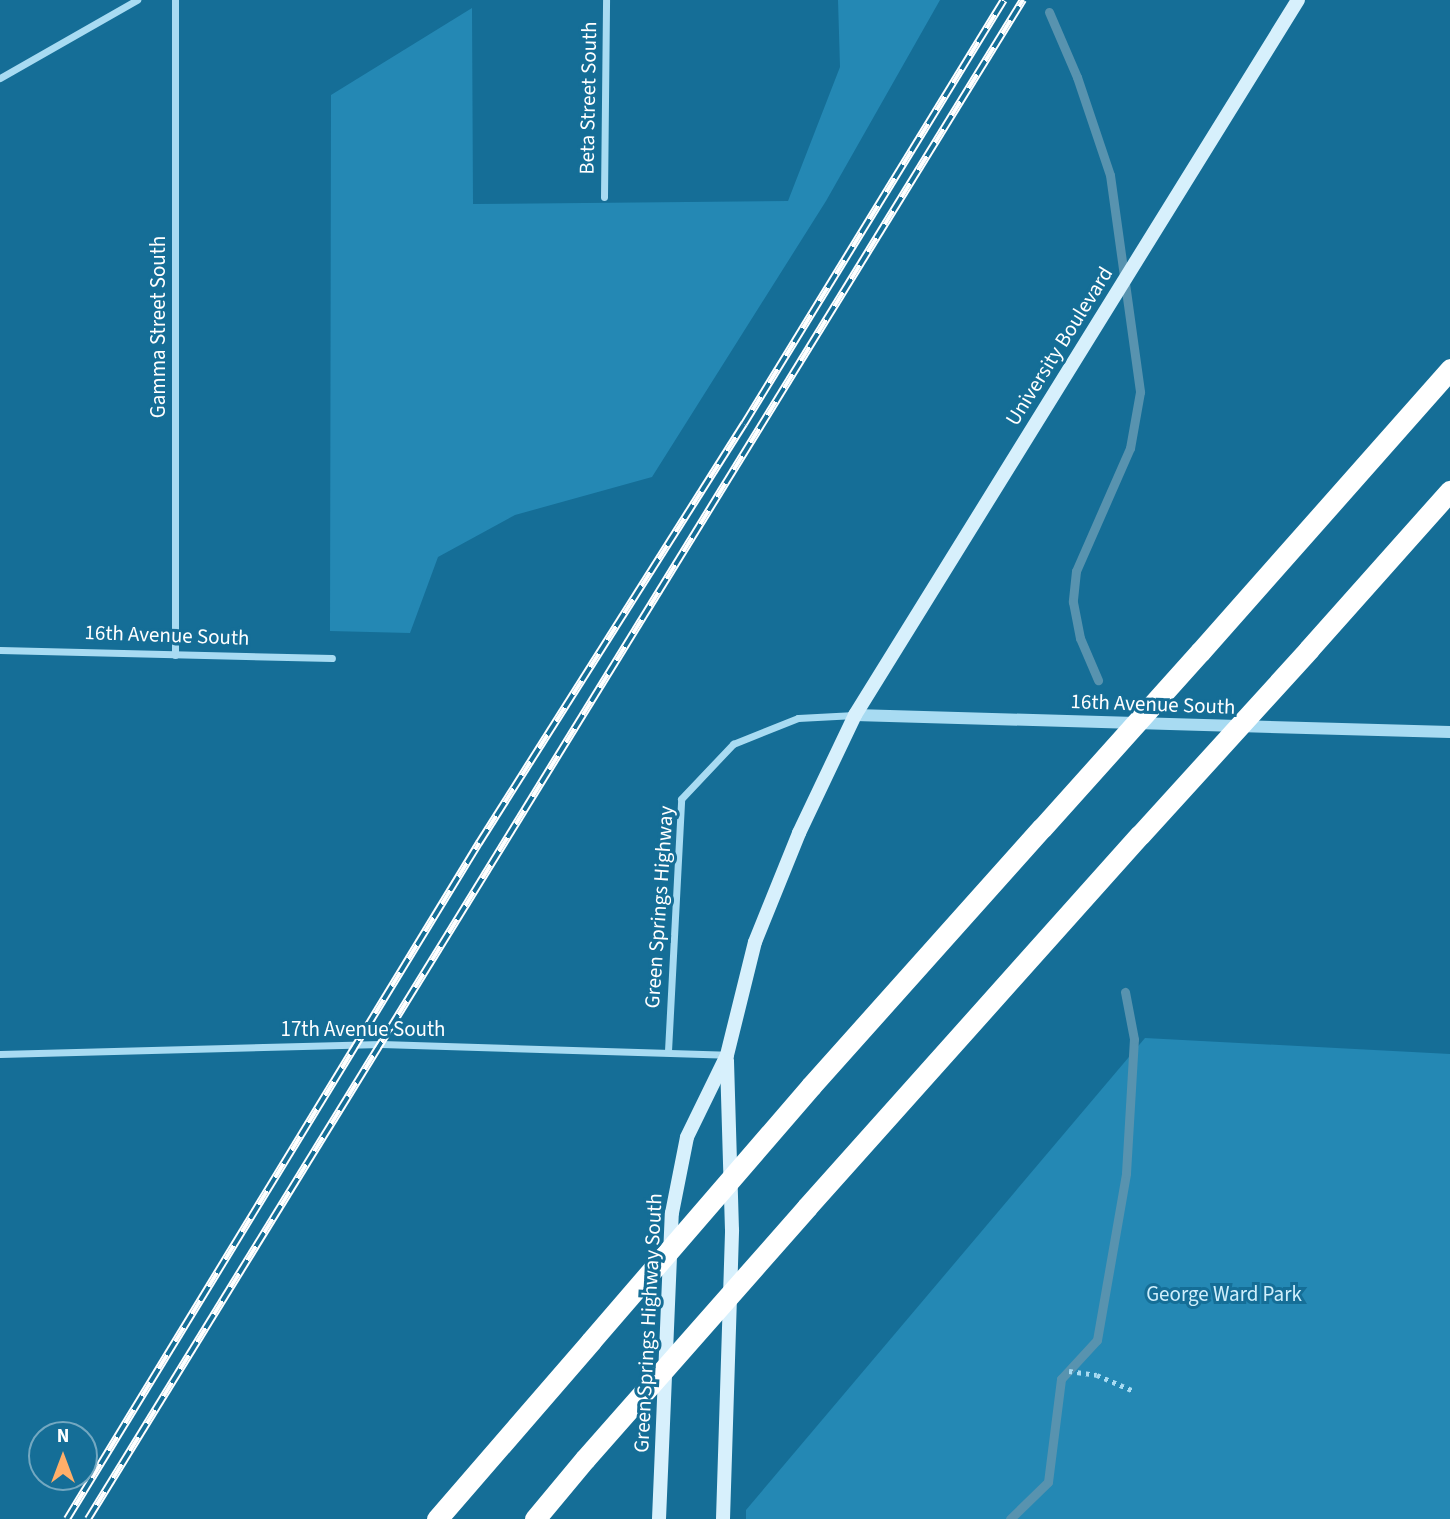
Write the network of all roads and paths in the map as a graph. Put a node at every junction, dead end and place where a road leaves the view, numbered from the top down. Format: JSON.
{"nodes":[{"id":1,"x":136,"y":0,"type":"edge"},
{"id":2,"x":175,"y":0,"type":"edge"},
{"id":3,"x":606,"y":0,"type":"edge"},
{"id":4,"x":1298,"y":0,"type":"edge"},
{"id":5,"x":0,"y":78,"type":"edge"},
{"id":6,"x":604,"y":197,"type":"dead end"},
{"id":7,"x":1450,"y":369,"type":"edge"},
{"id":8,"x":1450,"y":491,"type":"edge"},
{"id":9,"x":0,"y":650,"type":"edge"},
{"id":10,"x":175,"y":655,"type":"junction"},
{"id":11,"x":332,"y":658,"type":"dead end"},
{"id":12,"x":855,"y":715,"type":"junction"},
{"id":13,"x":1450,"y":732,"type":"edge"},
{"id":14,"x":668,"y":1051,"type":"junction"},
{"id":15,"x":0,"y":1054,"type":"edge"},
{"id":16,"x":726,"y":1055,"type":"junction"},
{"id":17,"x":1069,"y":1371,"type":"dead end"},
{"id":18,"x":1134,"y":1391,"type":"dead end"},
{"id":19,"x":437,"y":1519,"type":"edge"},
{"id":20,"x":535,"y":1519,"type":"edge"},
{"id":21,"x":659,"y":1519,"type":"edge"},
{"id":22,"x":723,"y":1519,"type":"edge"}],
"edges":[{"from":1,"to":5,"type":"street"},
{"from":2,"to":10,"type":"street","name":"Gamma Street South"},
{"from":3,"to":6,"type":"street","name":"Beta Street South"},
{"from":4,"to":12,"type":"main road","name":"University Boulevard"},
{"from":7,"to":19,"type":"highway","bridge":true},
{"from":8,"to":20,"type":"highway","bridge":true},
{"from":9,"to":10,"type":"street","name":"16th Avenue South"},
{"from":10,"to":11,"type":"street","name":"16th Avenue South"},
{"from":12,"to":13,"type":"street","name":"16th Avenue South"},
{"from":12,"to":14,"type":"street","name":"Green Springs Highway"},
{"from":12,"to":16,"type":"main road","name":"Green Springs Highway South"},
{"from":14,"to":15,"type":"street","name":"17th Avenue South"},
{"from":14,"to":16,"type":"street","name":"17th Avenue South"},
{"from":16,"to":21,"type":"main road","name":"Green Springs Highway South"},
{"from":16,"to":22,"type":"main road","name":"Green Springs Highway South"},
{"from":17,"to":18,"type":"path"}]}
